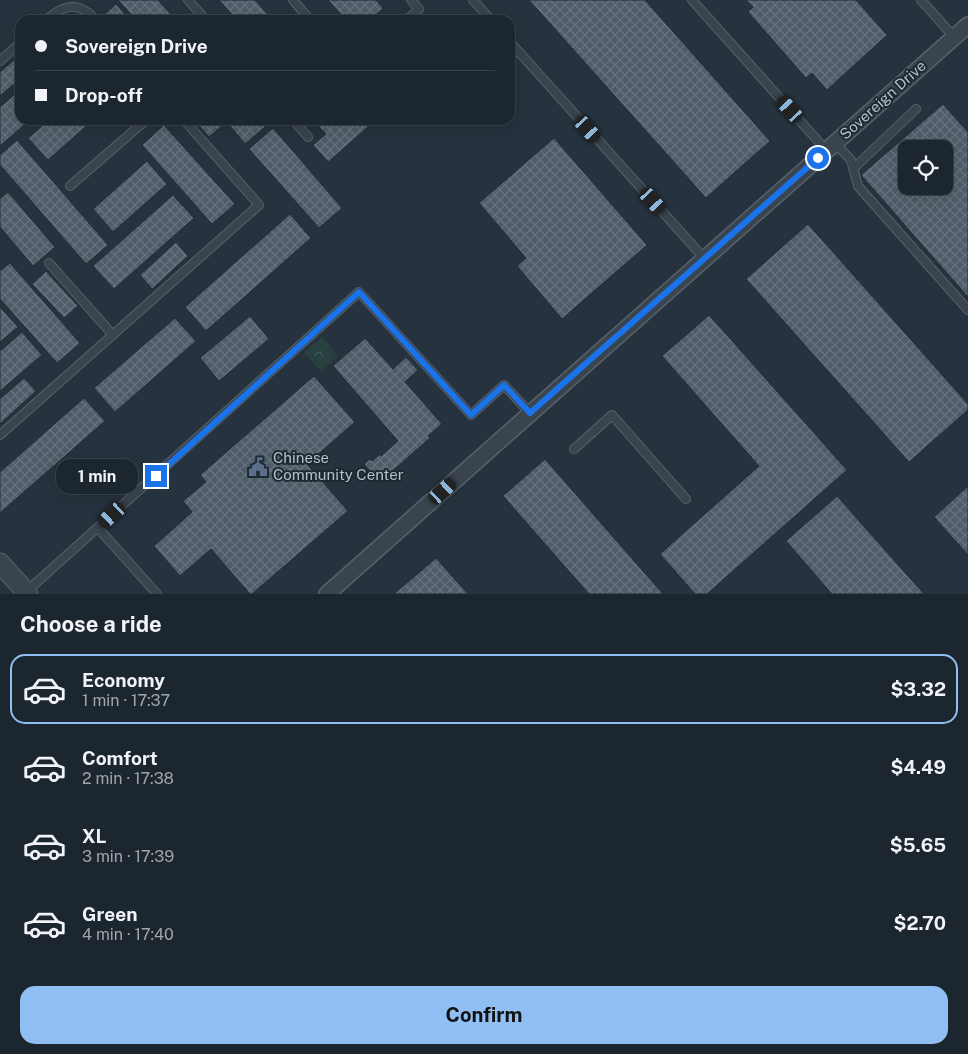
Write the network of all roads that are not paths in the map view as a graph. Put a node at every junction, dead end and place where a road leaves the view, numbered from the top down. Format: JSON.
{"nodes":[{"id":1,"x":188,"y":0,"type":"edge"},
{"id":2,"x":293,"y":0,"type":"edge"},
{"id":3,"x":411,"y":0,"type":"edge"},
{"id":4,"x":473,"y":0,"type":"edge"},
{"id":5,"x":692,"y":0,"type":"edge"},
{"id":6,"x":921,"y":0,"type":"edge"},
{"id":7,"x":52,"y":15,"type":"edge"},
{"id":8,"x":91,"y":15,"type":"edge"},
{"id":9,"x":202,"y":15,"type":"edge"},
{"id":10,"x":306,"y":15,"type":"edge"},
{"id":11,"x":412,"y":15,"type":"edge"},
{"id":12,"x":486,"y":15,"type":"edge"},
{"id":13,"x":968,"y":25,"type":"edge"},
{"id":14,"x":954,"y":37,"type":"junction"},
{"id":15,"x":15,"y":48,"type":"edge"},
{"id":16,"x":515,"y":48,"type":"edge"},
{"id":17,"x":0,"y":61,"type":"edge"},
{"id":18,"x":916,"y":109,"type":"dead end"},
{"id":19,"x":140,"y":125,"type":"edge"},
{"id":20,"x":188,"y":125,"type":"edge"},
{"id":21,"x":297,"y":125,"type":"edge"},
{"id":22,"x":308,"y":137,"type":"dead end"},
{"id":23,"x":831,"y":146,"type":"junction"},
{"id":24,"x":854,"y":168,"type":"junction"},
{"id":25,"x":70,"y":186,"type":"dead end"},
{"id":26,"x":704,"y":258,"type":"junction"},
{"id":27,"x":49,"y":263,"type":"dead end"},
{"id":28,"x":968,"y":310,"type":"edge"},
{"id":29,"x":112,"y":335,"type":"junction"},
{"id":30,"x":530,"y":413,"type":"junction"},
{"id":31,"x":0,"y":435,"type":"edge"},
{"id":32,"x":574,"y":449,"type":"dead end"},
{"id":33,"x":686,"y":498,"type":"dead end"},
{"id":34,"x":98,"y":528,"type":"junction"},
{"id":35,"x":0,"y":562,"type":"edge"},
{"id":36,"x":27,"y":593,"type":"edge"},
{"id":37,"x":158,"y":594,"type":"edge"},
{"id":38,"x":327,"y":594,"type":"edge"}],
"edges":[{"from":1,"to":9,"type":"lane"},
{"from":2,"to":10,"type":"lane"},
{"from":3,"to":11,"type":"lane"},
{"from":4,"to":12,"type":"lane"},
{"from":5,"to":23,"type":"lane"},
{"from":6,"to":14,"type":"lane"},
{"from":7,"to":8,"type":"lane"},
{"from":13,"to":14,"type":"street","name":"Sovereign Drive"},
{"from":14,"to":23,"type":"street","name":"Sovereign Drive"},
{"from":15,"to":17,"type":"lane"},
{"from":16,"to":26,"type":"lane"},
{"from":18,"to":24,"type":"lane"},
{"from":19,"to":25,"type":"lane"},
{"from":20,"to":29,"type":"lane"},
{"from":21,"to":22,"type":"lane"},
{"from":23,"to":24,"type":"lane"},
{"from":23,"to":26,"type":"street","name":"Sovereign Drive"},
{"from":24,"to":28,"type":"lane"},
{"from":26,"to":30,"type":"street","name":"Sovereign Drive"},
{"from":27,"to":29,"type":"lane"},
{"from":29,"to":31,"type":"lane"},
{"from":30,"to":34,"type":"lane"},
{"from":30,"to":38,"type":"street","name":"Sovereign Drive"},
{"from":32,"to":33,"type":"lane"},
{"from":34,"to":36,"type":"lane"},
{"from":34,"to":37,"type":"lane"},
{"from":35,"to":36,"type":"street"}]}
